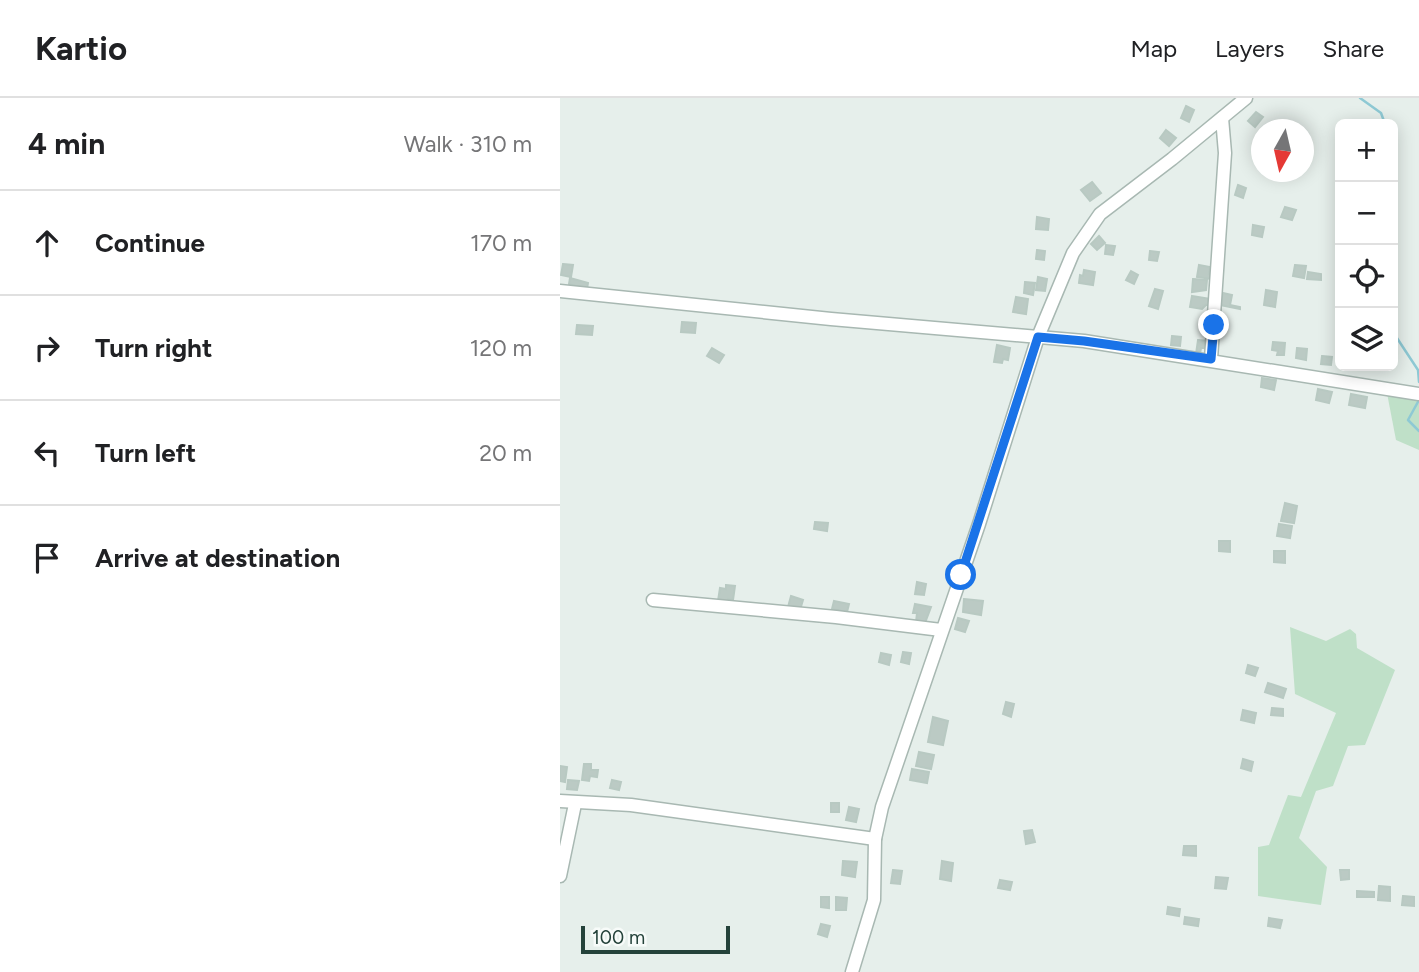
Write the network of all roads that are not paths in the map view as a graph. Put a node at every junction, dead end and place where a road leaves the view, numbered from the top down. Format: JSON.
{"nodes":[{"id":1,"x":1246,"y":98,"type":"edge"},
{"id":2,"x":1222,"y":118,"type":"junction"},
{"id":3,"x":560,"y":291,"type":"edge"},
{"id":4,"x":1038,"y":337,"type":"junction"},
{"id":5,"x":1211,"y":359,"type":"junction"},
{"id":6,"x":1419,"y":394,"type":"edge"},
{"id":7,"x":653,"y":600,"type":"dead end"},
{"id":8,"x":941,"y":630,"type":"junction"},
{"id":9,"x":560,"y":801,"type":"edge"},
{"id":10,"x":575,"y":804,"type":"junction"},
{"id":11,"x":875,"y":839,"type":"junction"},
{"id":12,"x":560,"y":876,"type":"edge"},
{"id":13,"x":852,"y":972,"type":"edge"}],
"edges":[{"from":1,"to":2,"type":"street"},
{"from":2,"to":4,"type":"street"},
{"from":2,"to":5,"type":"street"},
{"from":3,"to":4,"type":"street"},
{"from":4,"to":5,"type":"street"},
{"from":4,"to":8,"type":"street"},
{"from":5,"to":6,"type":"street"},
{"from":7,"to":8,"type":"street"},
{"from":8,"to":11,"type":"street"},
{"from":9,"to":10,"type":"street"},
{"from":10,"to":11,"type":"street"},
{"from":10,"to":12,"type":"street"},
{"from":11,"to":13,"type":"street"}]}
